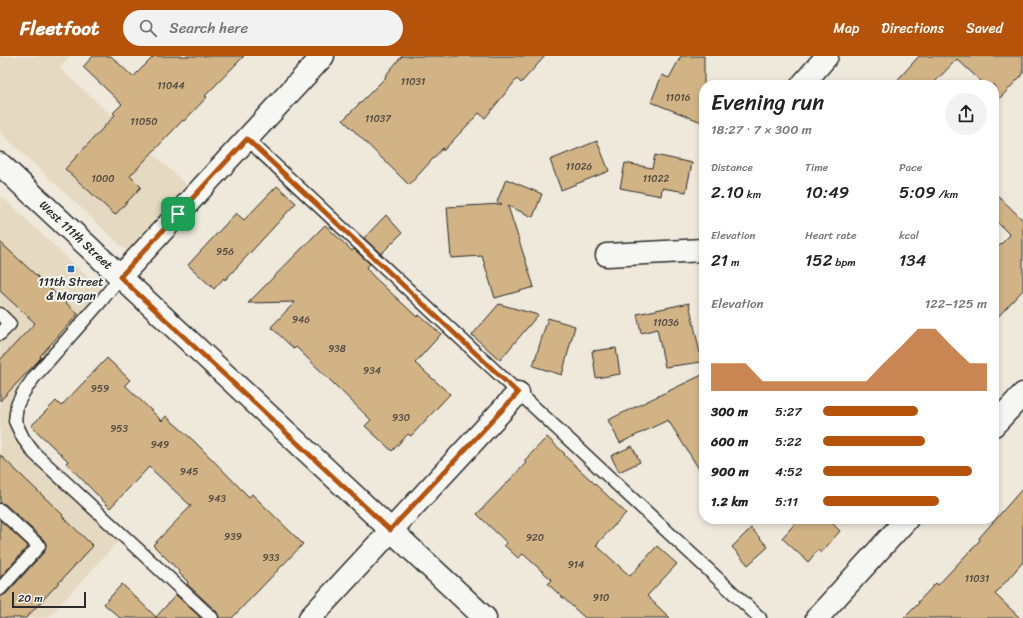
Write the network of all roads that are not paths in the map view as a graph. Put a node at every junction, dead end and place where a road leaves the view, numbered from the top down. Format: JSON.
{"nodes":[{"id":1,"x":323,"y":56,"type":"edge"},
{"id":2,"x":827,"y":56,"type":"edge"},
{"id":3,"x":806,"y":80,"type":"edge"},
{"id":4,"x":247,"y":139,"type":"junction"},
{"id":5,"x":0,"y":164,"type":"edge"},
{"id":6,"x":699,"y":250,"type":"edge"},
{"id":7,"x":607,"y":255,"type":"dead end"},
{"id":8,"x":120,"y":277,"type":"junction"},
{"id":9,"x":0,"y":314,"type":"edge"},
{"id":10,"x":0,"y":334,"type":"edge"},
{"id":11,"x":518,"y":393,"type":"junction"},
{"id":12,"x":1023,"y":394,"type":"edge"},
{"id":13,"x":999,"y":420,"type":"edge"},
{"id":14,"x":0,"y":510,"type":"edge"},
{"id":15,"x":902,"y":524,"type":"edge"},
{"id":16,"x":390,"y":530,"type":"junction"},
{"id":17,"x":0,"y":589,"type":"edge"},
{"id":18,"x":212,"y":618,"type":"edge"},
{"id":19,"x":310,"y":618,"type":"edge"},
{"id":20,"x":485,"y":618,"type":"edge"},
{"id":21,"x":760,"y":618,"type":"edge"},
{"id":22,"x":816,"y":618,"type":"edge"}],
"edges":[{"from":1,"to":4,"type":"street"},
{"from":2,"to":3,"type":"street"},
{"from":4,"to":8,"type":"street"},
{"from":4,"to":11,"type":"lane"},
{"from":5,"to":8,"type":"street","name":"West 111th Street"},
{"from":6,"to":7,"type":"street"},
{"from":8,"to":16,"type":"street","name":"West 111th Street"},
{"from":8,"to":18,"type":"lane"},
{"from":9,"to":10,"type":"lane"},
{"from":11,"to":16,"type":"street"},
{"from":11,"to":21,"type":"lane"},
{"from":12,"to":13,"type":"street"},
{"from":14,"to":17,"type":"lane"},
{"from":15,"to":22,"type":"street"},
{"from":16,"to":19,"type":"street"},
{"from":16,"to":20,"type":"street","name":"West 111th Street"}]}
